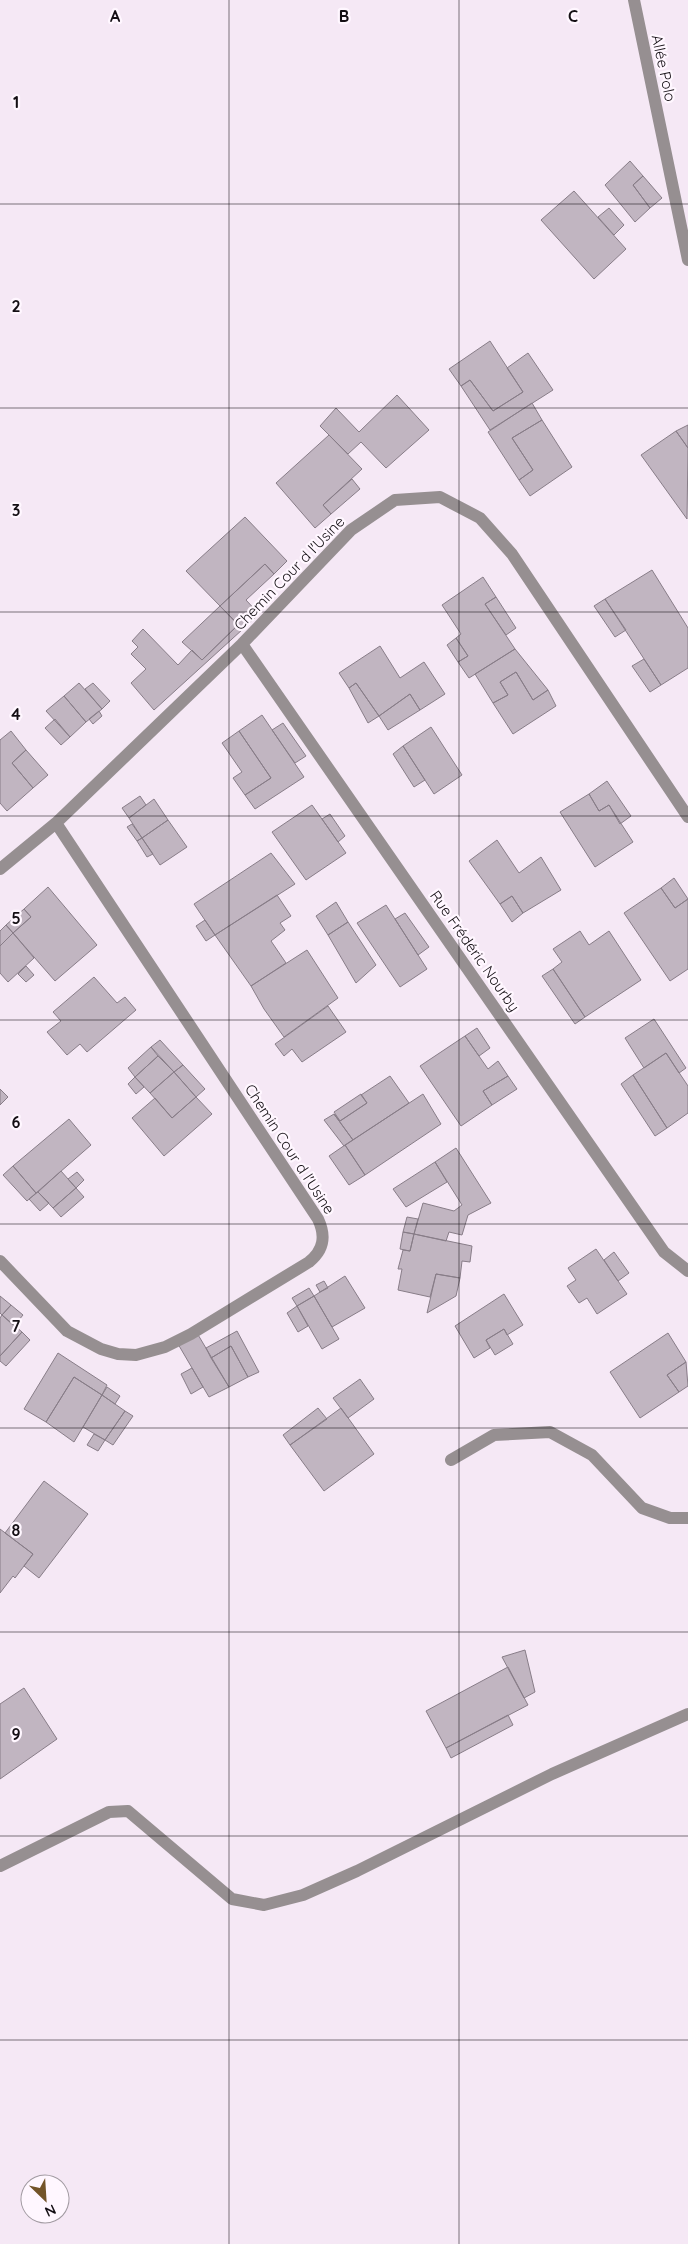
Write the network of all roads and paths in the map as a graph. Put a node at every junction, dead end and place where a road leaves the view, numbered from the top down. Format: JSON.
{"nodes":[{"id":1,"x":634,"y":0,"type":"edge"},
{"id":2,"x":688,"y":260,"type":"edge"},
{"id":3,"x":242,"y":644,"type":"junction"},
{"id":4,"x":688,"y":817,"type":"edge"},
{"id":5,"x":56,"y":823,"type":"junction"},
{"id":6,"x":0,"y":869,"type":"edge"},
{"id":7,"x":0,"y":1261,"type":"edge"},
{"id":8,"x":688,"y":1271,"type":"edge"},
{"id":9,"x":451,"y":1460,"type":"dead end"},
{"id":10,"x":688,"y":1518,"type":"edge"},
{"id":11,"x":688,"y":1714,"type":"edge"},
{"id":12,"x":0,"y":1866,"type":"edge"}],
"edges":[{"from":1,"to":2,"type":"street","name":"Allée Polo"},
{"from":3,"to":4,"type":"street","name":"Chemin Cour d l'Usine"},
{"from":3,"to":5,"type":"street","name":"Chemin Cour d l'Usine"},
{"from":3,"to":8,"type":"street","name":"Rue Frédéric Nourby"},
{"from":5,"to":6,"type":"street","name":"Chemin Cour d l'Usine"},
{"from":5,"to":7,"type":"street","name":"Chemin Cour d l'Usine"},
{"from":9,"to":10,"type":"street"},
{"from":11,"to":12,"type":"street"}]}
